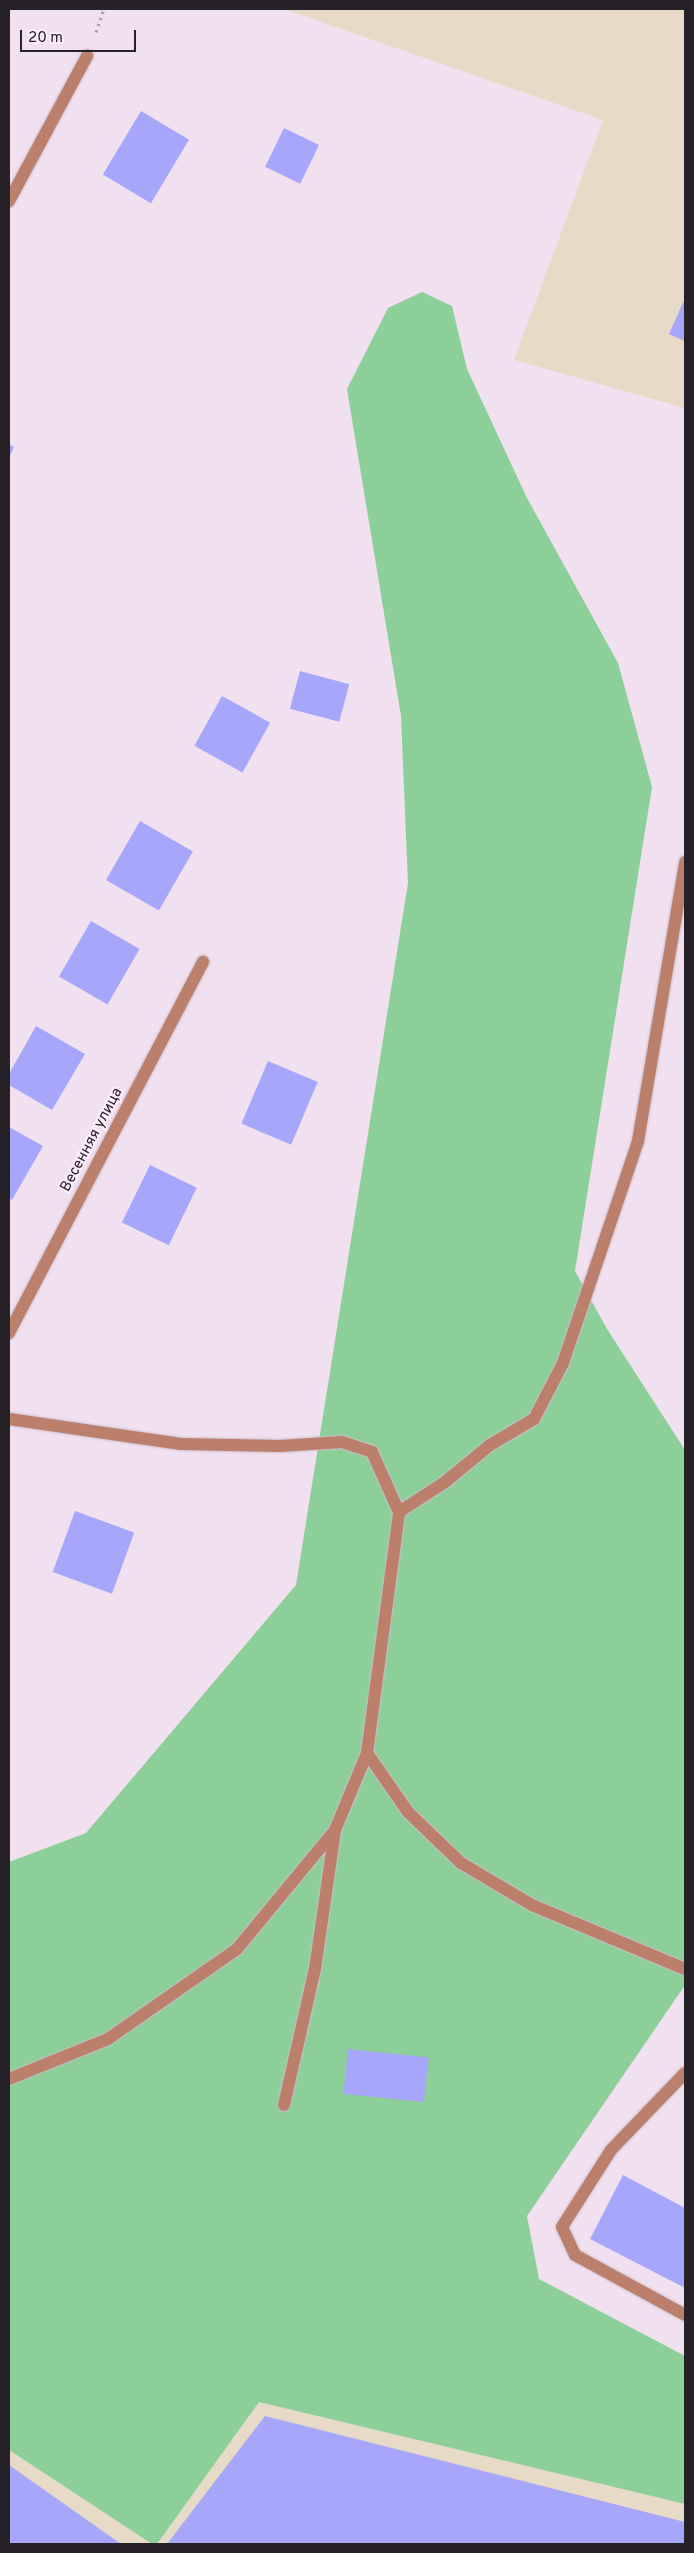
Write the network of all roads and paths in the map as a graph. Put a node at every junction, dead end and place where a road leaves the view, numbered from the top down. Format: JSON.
{"nodes":[{"id":1,"x":87,"y":56,"type":"dead end"},
{"id":2,"x":9,"y":201,"type":"edge"},
{"id":3,"x":685,"y":862,"type":"edge"},
{"id":4,"x":203,"y":962,"type":"dead end"},
{"id":5,"x":9,"y":1333,"type":"edge"},
{"id":6,"x":9,"y":1419,"type":"edge"},
{"id":7,"x":399,"y":1512,"type":"junction"},
{"id":8,"x":367,"y":1753,"type":"junction"},
{"id":9,"x":335,"y":1830,"type":"junction"},
{"id":10,"x":685,"y":1969,"type":"edge"},
{"id":11,"x":685,"y":2073,"type":"edge"},
{"id":12,"x":9,"y":2079,"type":"edge"},
{"id":13,"x":284,"y":2105,"type":"dead end"},
{"id":14,"x":685,"y":2316,"type":"edge"}],
"edges":[{"from":1,"to":2,"type":"street"},
{"from":3,"to":7,"type":"street"},
{"from":4,"to":5,"type":"street","name":"Весенняя улица"},
{"from":6,"to":7,"type":"street"},
{"from":7,"to":8,"type":"street"},
{"from":8,"to":9,"type":"street"},
{"from":8,"to":10,"type":"street"},
{"from":9,"to":12,"type":"street"},
{"from":9,"to":13,"type":"street"},
{"from":11,"to":14,"type":"street"}]}
